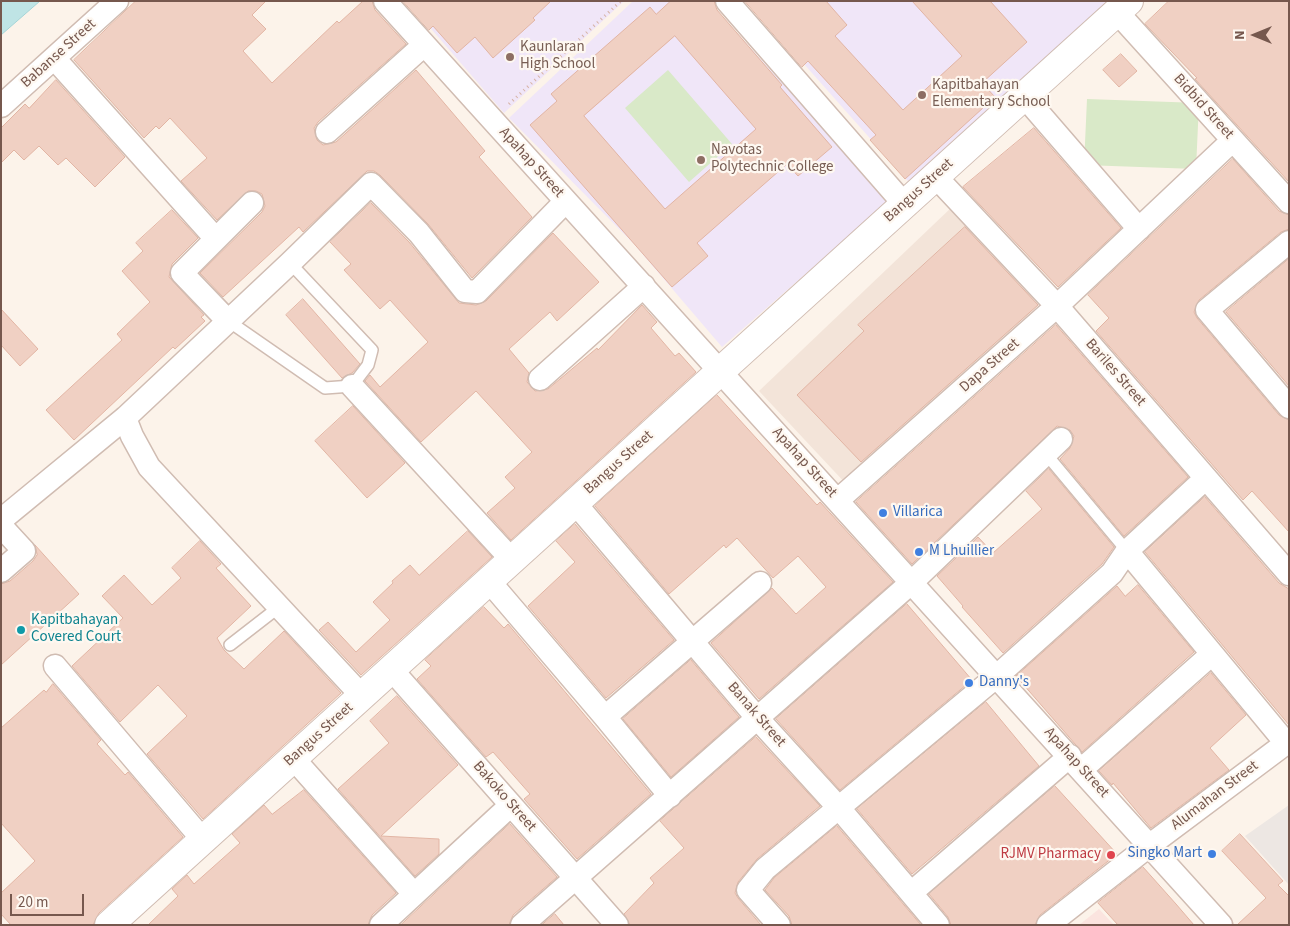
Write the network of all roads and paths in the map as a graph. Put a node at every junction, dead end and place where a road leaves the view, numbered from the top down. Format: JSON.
{"nodes":[{"id":1,"x":117,"y":1,"type":"edge"},
{"id":2,"x":385,"y":1,"type":"edge"},
{"id":3,"x":621,"y":1,"type":"edge"},
{"id":4,"x":727,"y":1,"type":"edge"},
{"id":5,"x":1123,"y":7,"type":"edge"},
{"id":6,"x":424,"y":45,"type":"junction"},
{"id":7,"x":54,"y":58,"type":"junction"},
{"id":8,"x":1024,"y":96,"type":"junction"},
{"id":9,"x":1,"y":106,"type":"edge"},
{"id":10,"x":492,"y":119,"type":"junction"},
{"id":11,"x":327,"y":132,"type":"dead end"},
{"id":12,"x":1233,"y":140,"type":"junction"},
{"id":13,"x":936,"y":177,"type":"junction"},
{"id":14,"x":566,"y":201,"type":"junction"},
{"id":15,"x":1289,"y":202,"type":"edge"},
{"id":16,"x":252,"y":204,"type":"dead end"},
{"id":17,"x":904,"y":205,"type":"junction"},
{"id":18,"x":1139,"y":229,"type":"junction"},
{"id":19,"x":216,"y":240,"type":"junction"},
{"id":20,"x":1289,"y":242,"type":"edge"},
{"id":21,"x":290,"y":264,"type":"junction"},
{"id":22,"x":644,"y":286,"type":"junction"},
{"id":23,"x":1057,"y":306,"type":"junction"},
{"id":24,"x":227,"y":320,"type":"junction"},
{"id":25,"x":720,"y":371,"type":"junction"},
{"id":26,"x":540,"y":379,"type":"dead end"},
{"id":27,"x":352,"y":386,"type":"junction"},
{"id":28,"x":1289,"y":406,"type":"edge"},
{"id":29,"x":125,"y":418,"type":"junction"},
{"id":30,"x":1054,"y":447,"type":"joint"},
{"id":31,"x":1206,"y":478,"type":"junction"},
{"id":32,"x":838,"y":500,"type":"junction"},
{"id":33,"x":575,"y":503,"type":"junction"},
{"id":34,"x":1,"y":520,"type":"edge"},
{"id":35,"x":1,"y":526,"type":"edge"},
{"id":36,"x":1127,"y":551,"type":"junction"},
{"id":37,"x":512,"y":560,"type":"junction"},
{"id":38,"x":1,"y":571,"type":"edge"},
{"id":39,"x":1289,"y":574,"type":"edge"},
{"id":40,"x":489,"y":581,"type":"junction"},
{"id":41,"x":912,"y":582,"type":"junction"},
{"id":42,"x":760,"y":583,"type":"dead end"},
{"id":43,"x":278,"y":607,"type":"junction"},
{"id":44,"x":692,"y":642,"type":"junction"},
{"id":45,"x":230,"y":645,"type":"dead end"},
{"id":46,"x":1212,"y":654,"type":"junction"},
{"id":47,"x":56,"y":666,"type":"dead end"},
{"id":48,"x":391,"y":669,"type":"junction"},
{"id":49,"x":997,"y":676,"type":"junction"},
{"id":50,"x":362,"y":696,"type":"junction"},
{"id":51,"x":606,"y":717,"type":"junction"},
{"id":52,"x":758,"y":719,"type":"junction"},
{"id":53,"x":1287,"y":742,"type":"edge"},
{"id":54,"x":293,"y":758,"type":"junction"},
{"id":55,"x":1076,"y":763,"type":"junction"},
{"id":56,"x":670,"y":796,"type":"junction"},
{"id":57,"x":511,"y":805,"type":"junction"},
{"id":58,"x":839,"y":808,"type":"junction"},
{"id":59,"x":203,"y":840,"type":"junction"},
{"id":60,"x":1150,"y":844,"type":"junction"},
{"id":61,"x":576,"y":878,"type":"junction"},
{"id":62,"x":911,"y":892,"type":"junction"},
{"id":63,"x":414,"y":894,"type":"junction"},
{"id":64,"x":936,"y":924,"type":"edge"},
{"id":65,"x":109,"y":925,"type":"edge"},
{"id":66,"x":381,"y":925,"type":"edge"},
{"id":67,"x":522,"y":925,"type":"edge"},
{"id":68,"x":617,"y":925,"type":"edge"},
{"id":69,"x":779,"y":925,"type":"edge"},
{"id":70,"x":1048,"y":925,"type":"edge"},
{"id":71,"x":1221,"y":925,"type":"edge"}],
"edges":[{"from":1,"to":7,"type":"street","name":"Babanse Street"},
{"from":2,"to":6,"type":"street","name":"Apahap Street"},
{"from":3,"to":10,"type":"path"},
{"from":4,"to":17,"type":"street"},
{"from":5,"to":8,"type":"street","name":"Bangus Street"},
{"from":5,"to":12,"type":"street","name":"Bidbid Street"},
{"from":6,"to":10,"type":"street","name":"Apahap Street"},
{"from":6,"to":11,"type":"street"},
{"from":7,"to":9,"type":"street","name":"Babanse Street"},
{"from":7,"to":19,"type":"street"},
{"from":8,"to":13,"type":"street","name":"Bangus Street"},
{"from":8,"to":18,"type":"street"},
{"from":10,"to":14,"type":"street","name":"Apahap Street"},
{"from":12,"to":15,"type":"street","name":"Bidbid Street"},
{"from":12,"to":18,"type":"street","name":"Dapa Street"},
{"from":13,"to":17,"type":"street","name":"Bangus Street"},
{"from":13,"to":23,"type":"street","name":"Bariles Street"},
{"from":14,"to":21,"type":"street"},
{"from":14,"to":22,"type":"street","name":"Apahap Street"},
{"from":16,"to":19,"type":"street"},
{"from":17,"to":25,"type":"street","name":"Bangus Street"},
{"from":18,"to":23,"type":"street","name":"Dapa Street"},
{"from":19,"to":24,"type":"street"},
{"from":20,"to":28,"type":"street"},
{"from":21,"to":24,"type":"street"},
{"from":21,"to":27,"type":"lane"},
{"from":22,"to":25,"type":"street","name":"Apahap Street"},
{"from":22,"to":26,"type":"street"},
{"from":23,"to":31,"type":"street","name":"Bariles Street"},
{"from":23,"to":32,"type":"street","name":"Dapa Street"},
{"from":24,"to":27,"type":"lane"},
{"from":24,"to":29,"type":"street"},
{"from":25,"to":32,"type":"street","name":"Apahap Street"},
{"from":25,"to":33,"type":"street","name":"Bangus Street"},
{"from":27,"to":37,"type":"street"},
{"from":29,"to":34,"type":"street"},
{"from":29,"to":43,"type":"street"},
{"from":30,"to":36,"type":"lane"},
{"from":30,"to":41,"type":"street"},
{"from":31,"to":36,"type":"street"},
{"from":31,"to":39,"type":"street","name":"Bariles Street"},
{"from":32,"to":41,"type":"street","name":"Apahap Street"},
{"from":33,"to":37,"type":"street","name":"Bangus Street"},
{"from":33,"to":44,"type":"street","name":"Banak Street"},
{"from":35,"to":38,"type":"street"},
{"from":36,"to":46,"type":"street"},
{"from":36,"to":49,"type":"street"},
{"from":37,"to":40,"type":"street","name":"Bangus Street"},
{"from":40,"to":48,"type":"street","name":"Bangus Street"},
{"from":40,"to":51,"type":"street"},
{"from":41,"to":49,"type":"street","name":"Apahap Street"},
{"from":41,"to":52,"type":"street"},
{"from":42,"to":44,"type":"street"},
{"from":43,"to":45,"type":"lane"},
{"from":43,"to":50,"type":"street"},
{"from":44,"to":51,"type":"street"},
{"from":44,"to":52,"type":"street","name":"Banak Street"},
{"from":46,"to":53,"type":"street"},
{"from":46,"to":55,"type":"street"},
{"from":47,"to":59,"type":"street"},
{"from":48,"to":50,"type":"street","name":"Bangus Street"},
{"from":48,"to":57,"type":"street","name":"Bakoko Street"},
{"from":49,"to":55,"type":"street","name":"Apahap Street"},
{"from":49,"to":58,"type":"street"},
{"from":50,"to":54,"type":"street","name":"Bangus Street"},
{"from":51,"to":56,"type":"street"},
{"from":52,"to":56,"type":"street"},
{"from":52,"to":58,"type":"street","name":"Banak Street"},
{"from":53,"to":60,"type":"street","name":"Alumahan Street"},
{"from":54,"to":59,"type":"street","name":"Bangus Street"},
{"from":54,"to":63,"type":"street"},
{"from":55,"to":60,"type":"street","name":"Apahap Street"},
{"from":55,"to":62,"type":"street"},
{"from":56,"to":61,"type":"street"},
{"from":57,"to":61,"type":"street","name":"Bakoko Street"},
{"from":57,"to":63,"type":"street"},
{"from":58,"to":62,"type":"street","name":"Banak Street"},
{"from":58,"to":69,"type":"street"},
{"from":59,"to":65,"type":"street","name":"Bangus Street"},
{"from":60,"to":70,"type":"street","name":"Alumahan Street"},
{"from":60,"to":71,"type":"street","name":"Apahap Street"},
{"from":61,"to":67,"type":"street"},
{"from":61,"to":68,"type":"street","name":"Bakoko Street"},
{"from":62,"to":64,"type":"street","name":"Banak Street"},
{"from":63,"to":66,"type":"street"}]}
